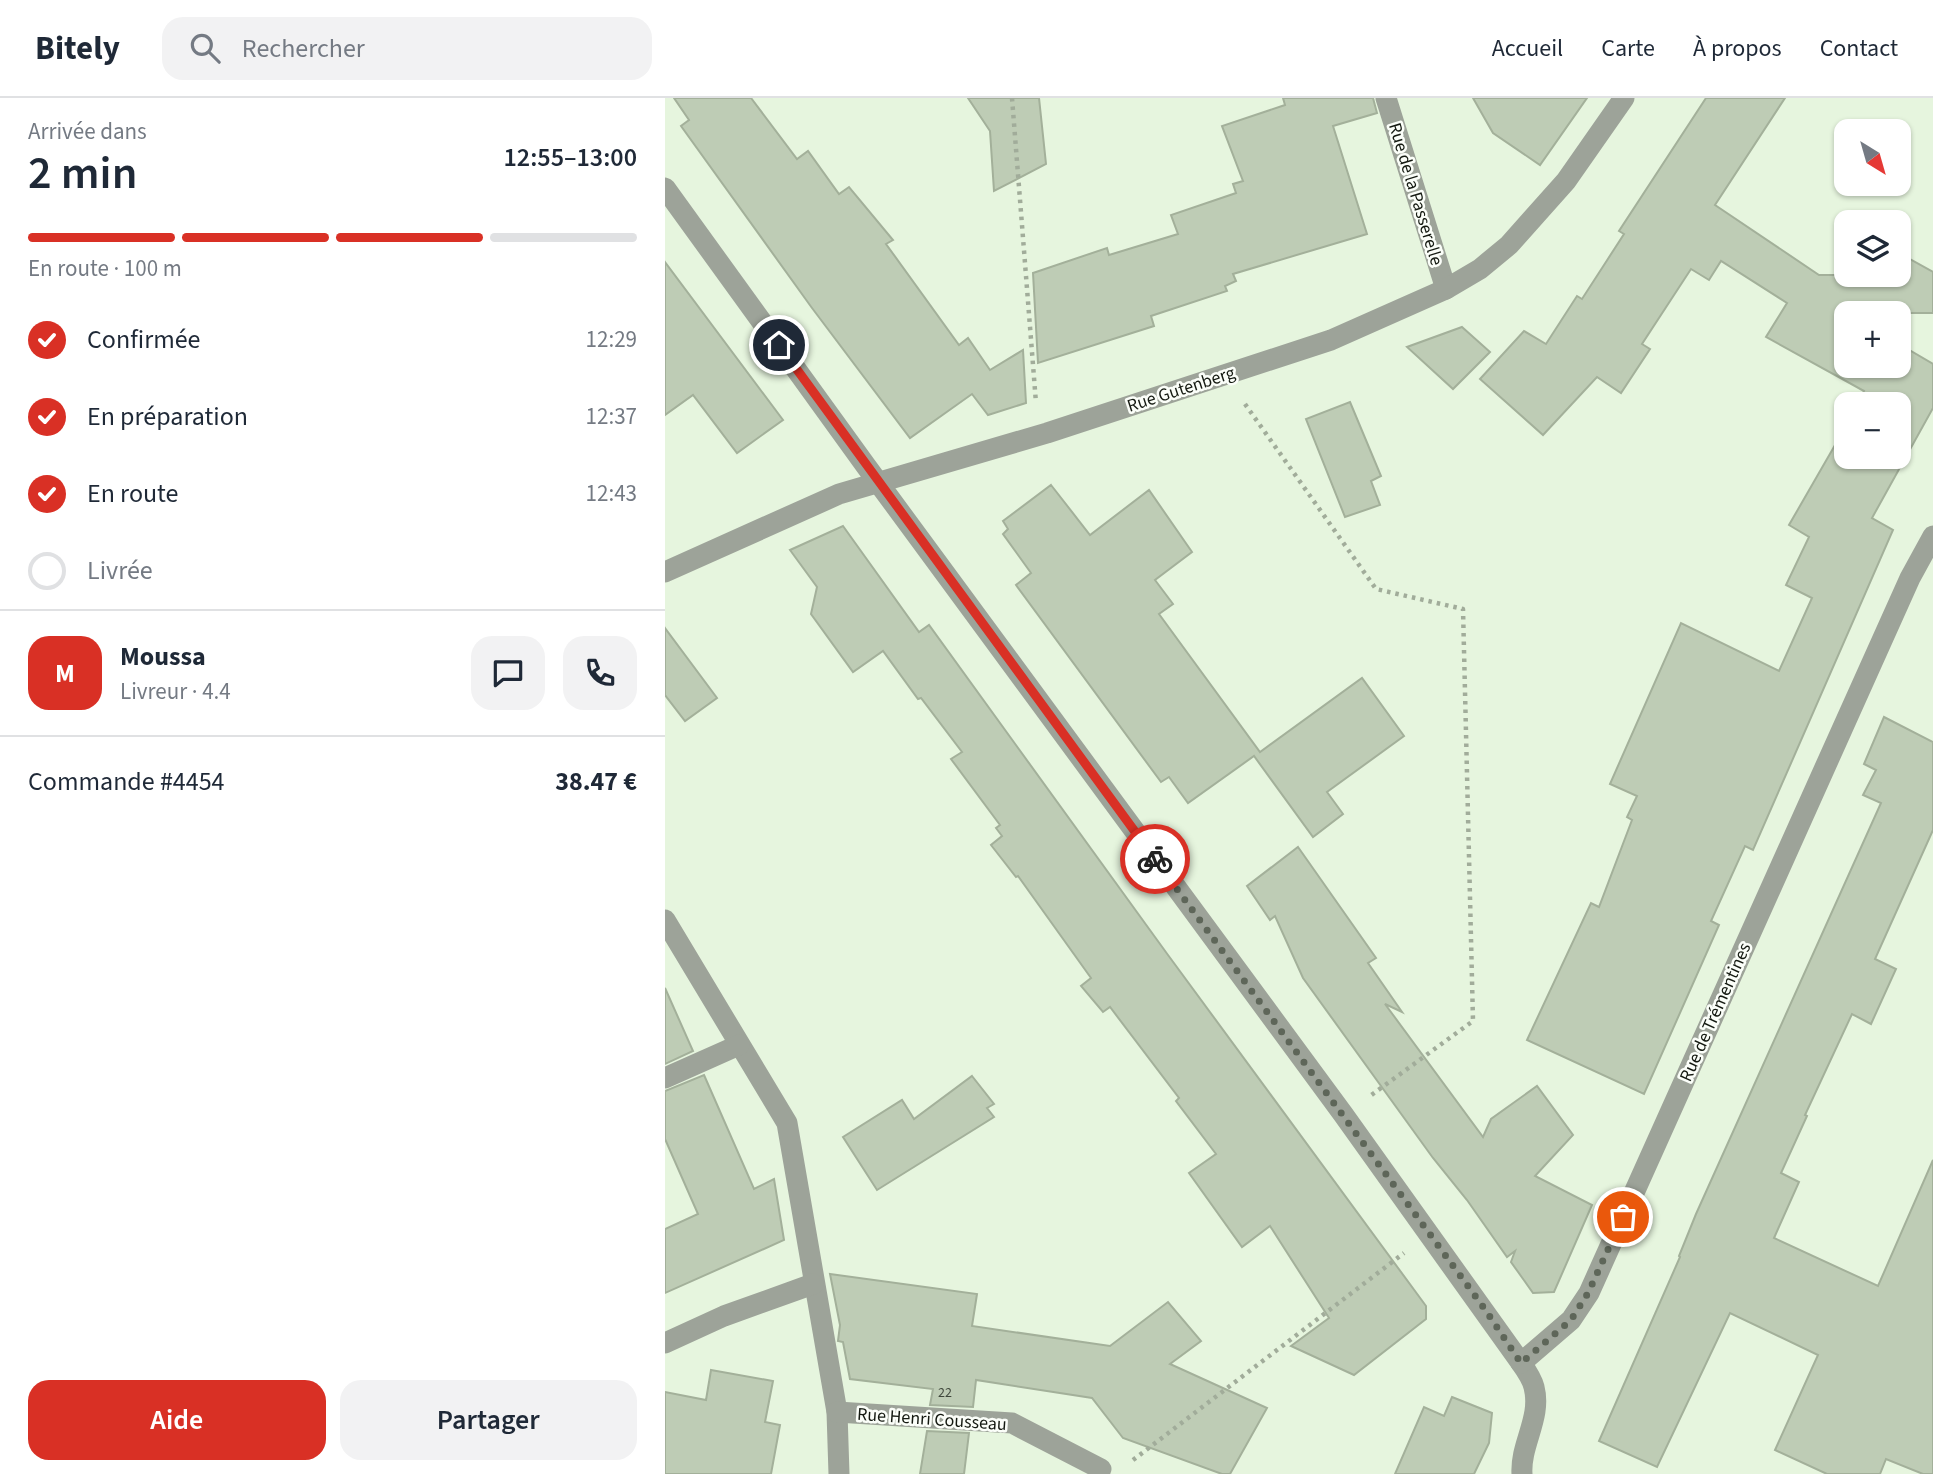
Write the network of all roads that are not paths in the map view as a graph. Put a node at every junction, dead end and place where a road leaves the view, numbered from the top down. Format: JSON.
{"nodes":[{"id":1,"x":1386,"y":98,"type":"edge"},
{"id":2,"x":1624,"y":98,"type":"edge"},
{"id":3,"x":665,"y":188,"type":"edge"},
{"id":4,"x":1446,"y":289,"type":"junction"},
{"id":5,"x":880,"y":483,"type":"junction"},
{"id":6,"x":1933,"y":536,"type":"edge"},
{"id":7,"x":665,"y":572,"type":"edge"},
{"id":8,"x":665,"y":920,"type":"edge"},
{"id":9,"x":739,"y":1045,"type":"junction"},
{"id":10,"x":665,"y":1078,"type":"edge"},
{"id":11,"x":813,"y":1284,"type":"junction"},
{"id":12,"x":665,"y":1343,"type":"edge"},
{"id":13,"x":1521,"y":1363,"type":"junction"},
{"id":14,"x":837,"y":1412,"type":"junction"},
{"id":15,"x":1101,"y":1469,"type":"dead end"},
{"id":16,"x":839,"y":1474,"type":"edge"},
{"id":17,"x":1522,"y":1474,"type":"edge"}],
"edges":[{"from":1,"to":4,"type":"street","name":"Rue de la Passerelle"},
{"from":2,"to":4,"type":"street","name":"Rue Gutenberg"},
{"from":3,"to":5,"type":"street"},
{"from":4,"to":5,"type":"street","name":"Rue Gutenberg"},
{"from":5,"to":7,"type":"street","name":"Rue Gutenberg"},
{"from":5,"to":13,"type":"street"},
{"from":6,"to":13,"type":"street","name":"Rue de Trémentines"},
{"from":8,"to":9,"type":"street","name":"Rue Henri Cousseau"},
{"from":9,"to":10,"type":"street"},
{"from":9,"to":11,"type":"street","name":"Rue Henri Cousseau"},
{"from":11,"to":12,"type":"street"},
{"from":11,"to":14,"type":"street","name":"Rue Henri Cousseau"},
{"from":13,"to":17,"type":"street"},
{"from":14,"to":15,"type":"street","name":"Rue Henri Cousseau"},
{"from":14,"to":16,"type":"street","name":"Rue Henri Cousseau"}]}
